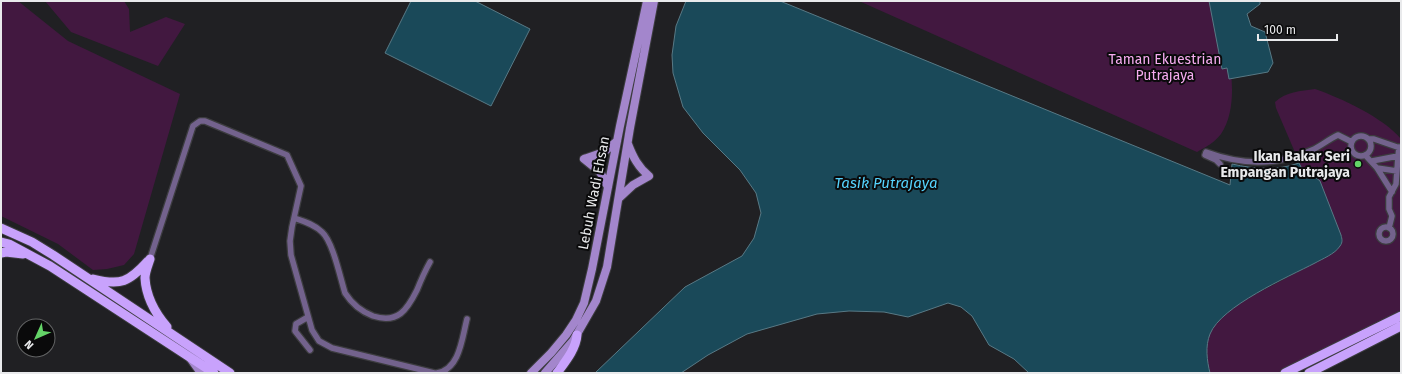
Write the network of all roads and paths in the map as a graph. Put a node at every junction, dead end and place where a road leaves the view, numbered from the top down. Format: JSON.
{"nodes":[{"id":1,"x":647,"y":1,"type":"edge"},
{"id":2,"x":654,"y":1,"type":"edge"},
{"id":3,"x":1368,"y":139,"type":"junction"},
{"id":4,"x":617,"y":141,"type":"junction"},
{"id":5,"x":1352,"y":142,"type":"junction"},
{"id":6,"x":628,"y":144,"type":"junction"},
{"id":7,"x":1400,"y":148,"type":"edge"},
{"id":8,"x":1365,"y":155,"type":"junction"},
{"id":9,"x":1399,"y":156,"type":"edge"},
{"id":10,"x":1372,"y":161,"type":"junction"},
{"id":11,"x":1220,"y":164,"type":"dead end"},
{"id":12,"x":1377,"y":168,"type":"junction"},
{"id":13,"x":1397,"y":171,"type":"junction"},
{"id":14,"x":608,"y":187,"type":"junction"},
{"id":15,"x":1392,"y":192,"type":"junction"},
{"id":16,"x":618,"y":199,"type":"junction"},
{"id":17,"x":294,"y":218,"type":"junction"},
{"id":18,"x":1,"y":228,"type":"edge"},
{"id":19,"x":1389,"y":228,"type":"dead end"},
{"id":20,"x":1,"y":242,"type":"edge"},
{"id":21,"x":1,"y":253,"type":"edge"},
{"id":22,"x":30,"y":255,"type":"junction"},
{"id":23,"x":150,"y":259,"type":"junction"},
{"id":24,"x":430,"y":262,"type":"dead end"},
{"id":25,"x":88,"y":278,"type":"junction"},
{"id":26,"x":308,"y":316,"type":"junction"},
{"id":27,"x":466,"y":319,"type":"dead end"},
{"id":28,"x":1400,"y":321,"type":"edge"},
{"id":29,"x":174,"y":335,"type":"junction"},
{"id":30,"x":577,"y":335,"type":"junction"},
{"id":31,"x":310,"y":350,"type":"dead end"},
{"id":32,"x":190,"y":358,"type":"junction"},
{"id":33,"x":201,"y":373,"type":"edge"},
{"id":34,"x":214,"y":373,"type":"edge"},
{"id":35,"x":230,"y":373,"type":"edge"},
{"id":36,"x":434,"y":373,"type":"edge"},
{"id":37,"x":437,"y":373,"type":"edge"},
{"id":38,"x":531,"y":373,"type":"edge"},
{"id":39,"x":545,"y":373,"type":"edge"},
{"id":40,"x":557,"y":373,"type":"edge"},
{"id":41,"x":1284,"y":373,"type":"edge"},
{"id":42,"x":1309,"y":373,"type":"edge"}],
"edges":[{"from":1,"to":4,"type":"main road","name":"Lebuh Wadi Ehsan"},
{"from":2,"to":6,"type":"main road","name":"Lebuh Wadi Ehsan"},
{"from":3,"to":5,"type":"street"},
{"from":3,"to":7,"type":"street"},
{"from":3,"to":8,"type":"street"},
{"from":4,"to":14,"type":"main road","name":"Lebuh Wadi Ehsan"},
{"from":4,"to":14,"type":"main road"},
{"from":5,"to":8,"type":"street"},
{"from":5,"to":11,"type":"street"},
{"from":6,"to":16,"type":"main road","name":"Lebuh Wadi Ehsan"},
{"from":6,"to":16,"type":"main road"},
{"from":7,"to":9,"type":"street"},
{"from":8,"to":10,"type":"street"},
{"from":9,"to":10,"type":"street"},
{"from":9,"to":13,"type":"street"},
{"from":10,"to":12,"type":"street"},
{"from":12,"to":13,"type":"street"},
{"from":12,"to":15,"type":"street"},
{"from":13,"to":15,"type":"street"},
{"from":14,"to":38,"type":"main road","name":"Lebuh Wadi Ehsan"},
{"from":15,"to":19,"type":"street"},
{"from":16,"to":30,"type":"main road","name":"Lebuh Wadi Ehsan"},
{"from":17,"to":23,"type":"street"},
{"from":17,"to":24,"type":"street"},
{"from":17,"to":26,"type":"street"},
{"from":18,"to":25,"type":"main road"},
{"from":20,"to":22,"type":"main road"},
{"from":21,"to":22,"type":"main road"},
{"from":22,"to":32,"type":"main road"},
{"from":23,"to":25,"type":"main road"},
{"from":23,"to":29,"type":"main road"},
{"from":25,"to":29,"type":"main road"},
{"from":26,"to":31,"type":"street"},
{"from":26,"to":36,"type":"street"},
{"from":27,"to":37,"type":"street"},
{"from":28,"to":41,"type":"main road"},
{"from":28,"to":42,"type":"main road"},
{"from":29,"to":35,"type":"main road"},
{"from":30,"to":39,"type":"main road","name":"Lebuh Wadi Ehsan"},
{"from":30,"to":40,"type":"main road"},
{"from":32,"to":33,"type":"main road"},
{"from":32,"to":34,"type":"main road"}]}
